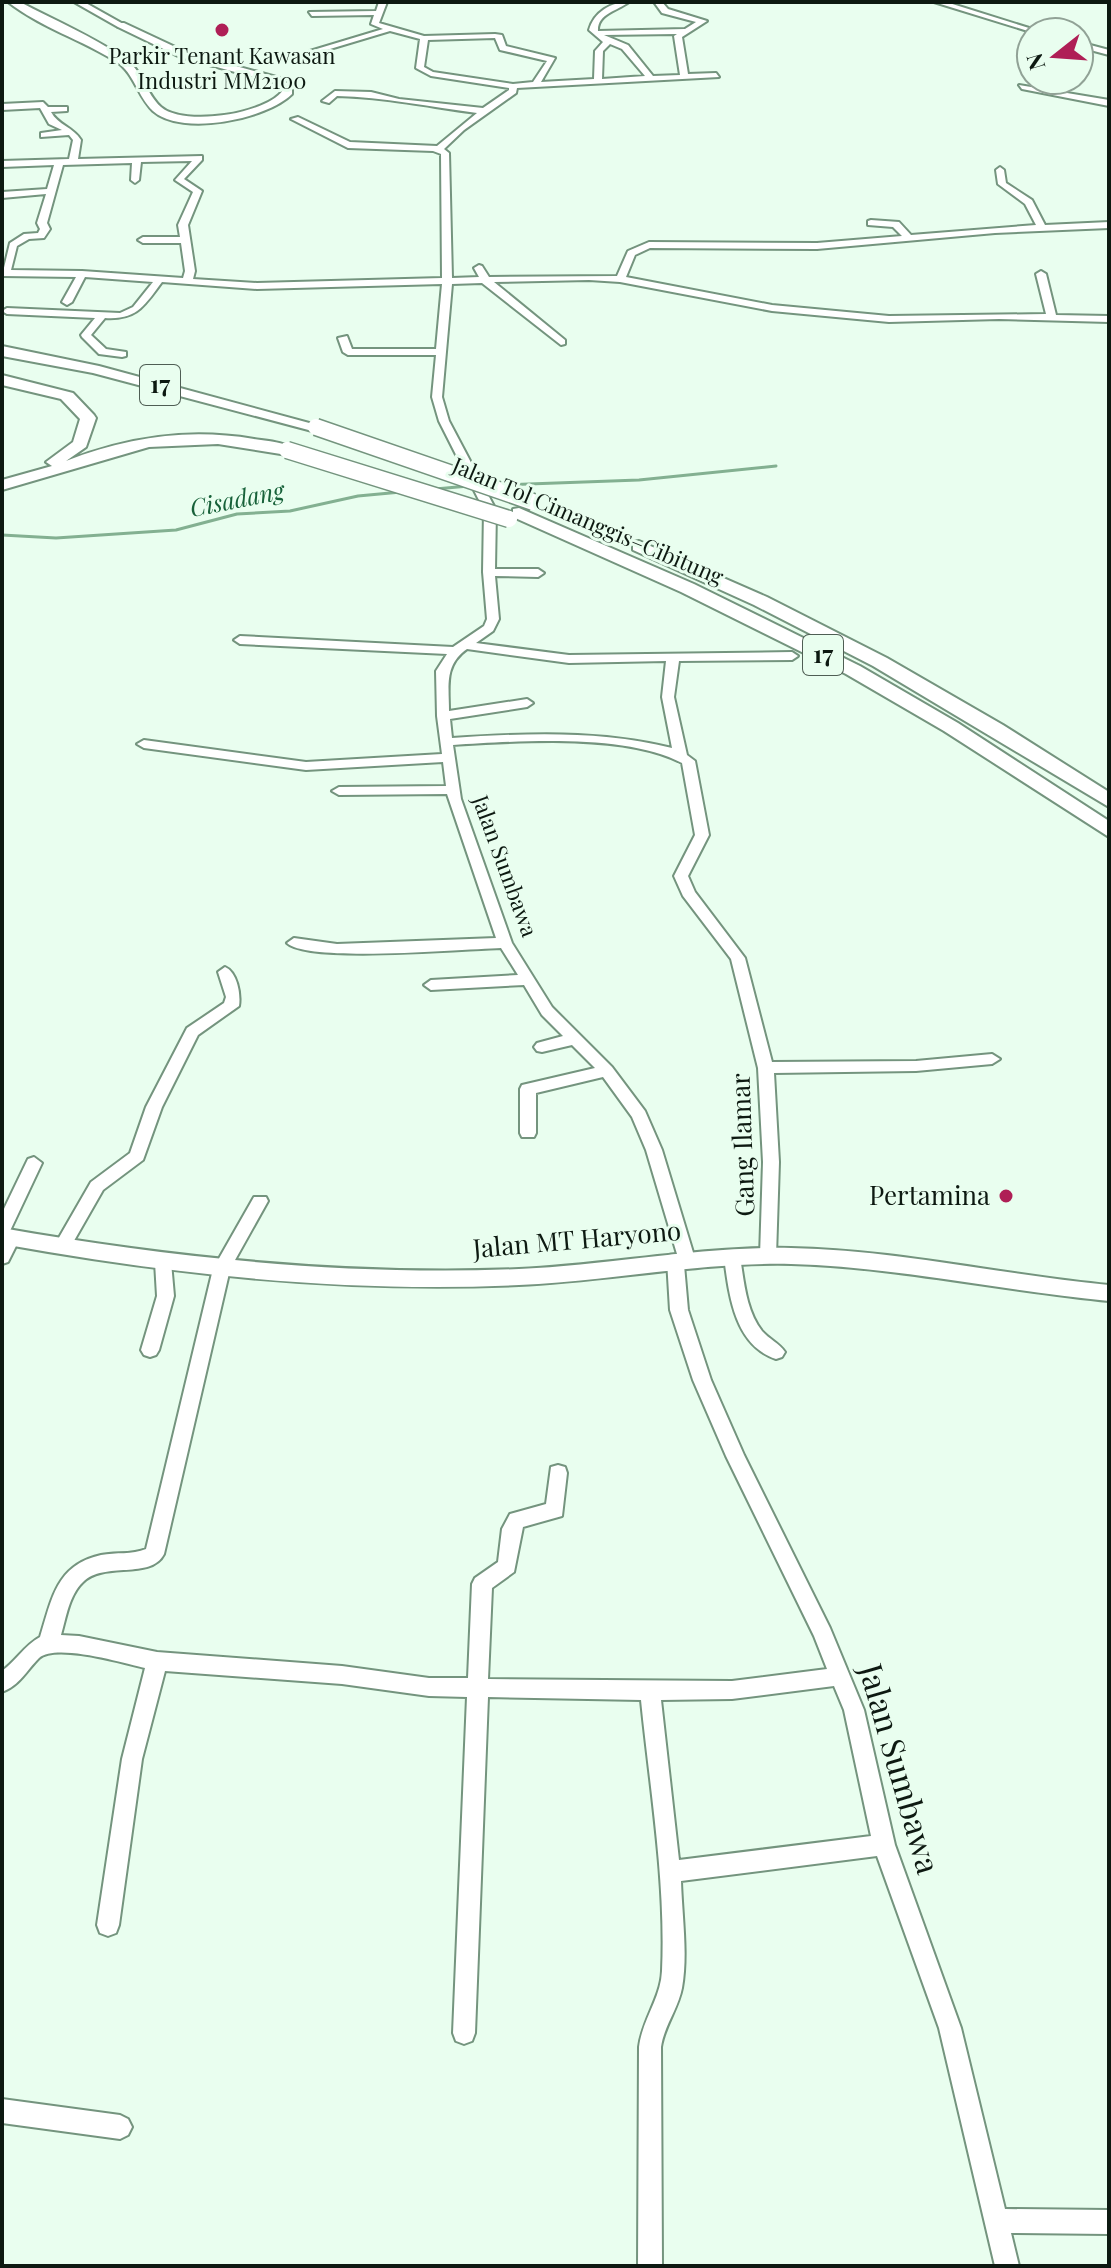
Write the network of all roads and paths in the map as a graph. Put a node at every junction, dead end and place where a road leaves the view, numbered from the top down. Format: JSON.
{"nodes":[{"id":1,"x":13,"y":2,"type":"edge"},
{"id":2,"x":78,"y":2,"type":"edge"},
{"id":3,"x":383,"y":2,"type":"edge"},
{"id":4,"x":625,"y":2,"type":"edge"},
{"id":5,"x":658,"y":2,"type":"edge"},
{"id":6,"x":938,"y":2,"type":"edge"},
{"id":7,"x":380,"y":13,"type":"junction"},
{"id":8,"x":312,"y":14,"type":"dead end"},
{"id":9,"x":121,"y":25,"type":"joint"},
{"id":10,"x":1015,"y":25,"type":"edge"},
{"id":11,"x":387,"y":30,"type":"junction"},
{"id":12,"x":687,"y":31,"type":"junction"},
{"id":13,"x":598,"y":33,"type":"junction"},
{"id":14,"x":424,"y":38,"type":"junction"},
{"id":15,"x":606,"y":40,"type":"junction"},
{"id":16,"x":339,"y":45,"type":"junction"},
{"id":17,"x":313,"y":53,"type":"dead end"},
{"id":18,"x":346,"y":57,"type":"dead end"},
{"id":19,"x":684,"y":75,"type":"junction"},
{"id":20,"x":716,"y":75,"type":"dead end"},
{"id":21,"x":651,"y":79,"type":"junction"},
{"id":22,"x":598,"y":82,"type":"junction"},
{"id":23,"x":536,"y":84,"type":"junction"},
{"id":24,"x":513,"y":86,"type":"junction"},
{"id":25,"x":1071,"y":96,"type":"edge"},
{"id":26,"x":326,"y":101,"type":"dead end"},
{"id":27,"x":1109,"y":103,"type":"edge"},
{"id":28,"x":2,"y":107,"type":"edge"},
{"id":29,"x":64,"y":109,"type":"dead end"},
{"id":30,"x":44,"y":110,"type":"junction"},
{"id":31,"x":483,"y":111,"type":"junction"},
{"id":32,"x":295,"y":119,"type":"dead end"},
{"id":33,"x":72,"y":132,"type":"junction"},
{"id":34,"x":44,"y":135,"type":"dead end"},
{"id":35,"x":439,"y":149,"type":"junction"},
{"id":36,"x":6,"y":152,"type":"dead end"},
{"id":37,"x":137,"y":160,"type":"junction"},
{"id":38,"x":59,"y":163,"type":"junction"},
{"id":39,"x":73,"y":163,"type":"junction"},
{"id":40,"x":5,"y":164,"type":"edge"},
{"id":41,"x":1000,"y":170,"type":"dead end"},
{"id":42,"x":135,"y":180,"type":"dead end"},
{"id":43,"x":51,"y":191,"type":"junction"},
{"id":44,"x":2,"y":195,"type":"edge"},
{"id":45,"x":871,"y":223,"type":"dead end"},
{"id":46,"x":1109,"y":225,"type":"edge"},
{"id":47,"x":1041,"y":227,"type":"junction"},
{"id":48,"x":909,"y":238,"type":"junction"},
{"id":49,"x":143,"y":240,"type":"dead end"},
{"id":50,"x":183,"y":240,"type":"junction"},
{"id":51,"x":479,"y":268,"type":"dead end"},
{"id":52,"x":4,"y":273,"type":"edge"},
{"id":53,"x":82,"y":274,"type":"junction"},
{"id":54,"x":1041,"y":274,"type":"dead end"},
{"id":55,"x":160,"y":279,"type":"junction"},
{"id":56,"x":620,"y":279,"type":"junction"},
{"id":57,"x":187,"y":281,"type":"junction"},
{"id":58,"x":486,"y":281,"type":"junction"},
{"id":59,"x":447,"y":283,"type":"junction"},
{"id":60,"x":67,"y":302,"type":"dead end"},
{"id":61,"x":7,"y":311,"type":"dead end"},
{"id":62,"x":102,"y":315,"type":"junction"},
{"id":63,"x":1052,"y":319,"type":"junction"},
{"id":64,"x":1109,"y":319,"type":"edge"},
{"id":65,"x":343,"y":338,"type":"dead end"},
{"id":66,"x":561,"y":342,"type":"dead end"},
{"id":67,"x":2,"y":351,"type":"edge"},
{"id":68,"x":441,"y":352,"type":"junction"},
{"id":69,"x":122,"y":354,"type":"dead end"},
{"id":70,"x":2,"y":365,"type":"edge"},
{"id":71,"x":2,"y":380,"type":"edge"},
{"id":72,"x":2,"y":477,"type":"edge"},
{"id":73,"x":2,"y":485,"type":"edge"},
{"id":74,"x":520,"y":511,"type":"junction"},
{"id":75,"x":489,"y":572,"type":"junction"},
{"id":76,"x":538,"y":573,"type":"dead end"},
{"id":77,"x":240,"y":640,"type":"dead end"},
{"id":78,"x":461,"y":648,"type":"junction"},
{"id":79,"x":792,"y":656,"type":"dead end"},
{"id":80,"x":673,"y":657,"type":"junction"},
{"id":81,"x":527,"y":703,"type":"dead end"},
{"id":82,"x":443,"y":716,"type":"junction"},
{"id":83,"x":447,"y":742,"type":"junction"},
{"id":84,"x":144,"y":744,"type":"dead end"},
{"id":85,"x":680,"y":755,"type":"junction"},
{"id":86,"x":449,"y":758,"type":"junction"},
{"id":87,"x":453,"y":790,"type":"junction"},
{"id":88,"x":339,"y":791,"type":"dead end"},
{"id":89,"x":1109,"y":801,"type":"edge"},
{"id":90,"x":1109,"y":831,"type":"edge"},
{"id":91,"x":294,"y":943,"type":"dead end"},
{"id":92,"x":505,"y":943,"type":"junction"},
{"id":93,"x":225,"y":972,"type":"dead end"},
{"id":94,"x":527,"y":980,"type":"junction"},
{"id":95,"x":431,"y":985,"type":"dead end"},
{"id":96,"x":575,"y":1039,"type":"junction"},
{"id":97,"x":542,"y":1047,"type":"dead end"},
{"id":98,"x":992,"y":1059,"type":"dead end"},
{"id":99,"x":766,"y":1068,"type":"junction"},
{"id":100,"x":607,"y":1071,"type":"junction"},
{"id":101,"x":528,"y":1133,"type":"dead end"},
{"id":102,"x":34,"y":1163,"type":"dead end"},
{"id":103,"x":260,"y":1201,"type":"dead end"},
{"id":104,"x":4,"y":1240,"type":"edge"},
{"id":105,"x":61,"y":1248,"type":"junction"},
{"id":106,"x":768,"y":1256,"type":"junction"},
{"id":107,"x":732,"y":1257,"type":"junction"},
{"id":108,"x":681,"y":1259,"type":"junction"},
{"id":109,"x":163,"y":1262,"type":"junction"},
{"id":110,"x":222,"y":1269,"type":"junction"},
{"id":111,"x":1109,"y":1293,"type":"edge"},
{"id":112,"x":150,"y":1350,"type":"dead end"},
{"id":113,"x":776,"y":1352,"type":"dead end"},
{"id":114,"x":558,"y":1473,"type":"dead end"},
{"id":115,"x":48,"y":1643,"type":"junction"},
{"id":116,"x":157,"y":1661,"type":"junction"},
{"id":117,"x":841,"y":1676,"type":"junction"},
{"id":118,"x":2,"y":1683,"type":"edge"},
{"id":119,"x":477,"y":1687,"type":"junction"},
{"id":120,"x":650,"y":1690,"type":"junction"},
{"id":121,"x":884,"y":1845,"type":"junction"},
{"id":122,"x":670,"y":1872,"type":"junction"},
{"id":123,"x":108,"y":1925,"type":"dead end"},
{"id":124,"x":464,"y":2033,"type":"dead end"},
{"id":125,"x":2,"y":2111,"type":"edge"},
{"id":126,"x":120,"y":2127,"type":"dead end"},
{"id":127,"x":997,"y":2221,"type":"junction"},
{"id":128,"x":1109,"y":2222,"type":"edge"},
{"id":129,"x":650,"y":2266,"type":"edge"},
{"id":130,"x":1007,"y":2266,"type":"edge"}],
"edges":[{"from":1,"to":9,"type":"main road"},
{"from":2,"to":9,"type":"street"},
{"from":3,"to":7,"type":"street"},
{"from":4,"to":13,"type":"street"},
{"from":5,"to":12,"type":"street"},
{"from":6,"to":10,"type":"street"},
{"from":7,"to":8,"type":"street"},
{"from":7,"to":11,"type":"street"},
{"from":11,"to":14,"type":"street"},
{"from":11,"to":16,"type":"street"},
{"from":12,"to":13,"type":"street"},
{"from":12,"to":19,"type":"street"},
{"from":13,"to":15,"type":"street"},
{"from":14,"to":23,"type":"street"},
{"from":14,"to":24,"type":"street"},
{"from":15,"to":21,"type":"street"},
{"from":15,"to":22,"type":"street"},
{"from":16,"to":17,"type":"street"},
{"from":16,"to":18,"type":"street"},
{"from":19,"to":20,"type":"street"},
{"from":19,"to":21,"type":"street"},
{"from":21,"to":22,"type":"street"},
{"from":22,"to":23,"type":"street"},
{"from":23,"to":24,"type":"street"},
{"from":24,"to":31,"type":"street"},
{"from":25,"to":27,"type":"street"},
{"from":26,"to":31,"type":"street"},
{"from":28,"to":30,"type":"street"},
{"from":29,"to":30,"type":"street"},
{"from":30,"to":33,"type":"street"},
{"from":31,"to":35,"type":"street"},
{"from":32,"to":35,"type":"street"},
{"from":33,"to":34,"type":"street"},
{"from":33,"to":39,"type":"street"},
{"from":35,"to":59,"type":"street","name":"Jalan Sumbawa"},
{"from":36,"to":40,"type":"street"},
{"from":37,"to":39,"type":"street"},
{"from":37,"to":42,"type":"street"},
{"from":37,"to":50,"type":"street"},
{"from":38,"to":39,"type":"street"},
{"from":38,"to":40,"type":"street"},
{"from":38,"to":43,"type":"street"},
{"from":41,"to":47,"type":"street"},
{"from":43,"to":44,"type":"street"},
{"from":43,"to":52,"type":"street"},
{"from":45,"to":48,"type":"street"},
{"from":46,"to":47,"type":"street"},
{"from":47,"to":48,"type":"street"},
{"from":48,"to":56,"type":"street"},
{"from":49,"to":50,"type":"street"},
{"from":50,"to":57,"type":"street"},
{"from":51,"to":58,"type":"street"},
{"from":52,"to":53,"type":"street"},
{"from":53,"to":55,"type":"street"},
{"from":53,"to":60,"type":"street"},
{"from":54,"to":63,"type":"street"},
{"from":55,"to":57,"type":"street"},
{"from":55,"to":62,"type":"street"},
{"from":56,"to":58,"type":"street"},
{"from":56,"to":63,"type":"street"},
{"from":57,"to":59,"type":"street"},
{"from":58,"to":59,"type":"street"},
{"from":58,"to":66,"type":"street"},
{"from":59,"to":68,"type":"street","name":"Jalan Sumbawa"},
{"from":61,"to":62,"type":"street"},
{"from":62,"to":69,"type":"street"},
{"from":63,"to":64,"type":"street"},
{"from":65,"to":68,"type":"street"},
{"from":67,"to":74,"type":"highway","name":"Jalan Tol Cimanggis–Cibitung","number":"17","bridge":true},
{"from":68,"to":75,"type":"street","name":"Jalan Sumbawa"},
{"from":70,"to":74,"type":"highway","name":"Jalan Tol Cimanggis–Cibitung","number":"17"},
{"from":71,"to":72,"type":"highway"},
{"from":73,"to":74,"type":"highway","bridge":true},
{"from":74,"to":89,"type":"highway","name":"Jalan Tol Cimanggis–Cibitung","number":"17"},
{"from":74,"to":90,"type":"highway","name":"Jalan Tol Cimanggis–Cibitung","number":"17"},
{"from":75,"to":76,"type":"street"},
{"from":75,"to":78,"type":"street","name":"Jalan Sumbawa"},
{"from":77,"to":78,"type":"street"},
{"from":78,"to":80,"type":"street"},
{"from":78,"to":82,"type":"street","name":"Jalan Sumbawa"},
{"from":79,"to":80,"type":"street"},
{"from":80,"to":85,"type":"street"},
{"from":81,"to":82,"type":"street"},
{"from":82,"to":83,"type":"street","name":"Jalan Sumbawa"},
{"from":83,"to":85,"type":"street"},
{"from":83,"to":86,"type":"street","name":"Jalan Sumbawa"},
{"from":84,"to":86,"type":"street"},
{"from":85,"to":99,"type":"street","name":"Gang Ilamar"},
{"from":86,"to":87,"type":"street","name":"Jalan Sumbawa"},
{"from":87,"to":88,"type":"street"},
{"from":87,"to":92,"type":"street","name":"Jalan Sumbawa"},
{"from":91,"to":92,"type":"street"},
{"from":92,"to":94,"type":"street","name":"Jalan Sumbawa"},
{"from":93,"to":105,"type":"street"},
{"from":94,"to":95,"type":"street"},
{"from":94,"to":96,"type":"street","name":"Jalan Sumbawa"},
{"from":96,"to":97,"type":"street"},
{"from":96,"to":100,"type":"street","name":"Jalan Sumbawa"},
{"from":98,"to":99,"type":"street"},
{"from":99,"to":106,"type":"street","name":"Gang Ilamar"},
{"from":100,"to":101,"type":"street"},
{"from":100,"to":108,"type":"street","name":"Jalan Sumbawa"},
{"from":102,"to":104,"type":"street"},
{"from":103,"to":110,"type":"street"},
{"from":104,"to":105,"type":"main road","name":"Jalan MT Haryono"},
{"from":105,"to":109,"type":"main road","name":"Jalan MT Haryono"},
{"from":106,"to":107,"type":"main road","name":"Jalan MT Haryono"},
{"from":106,"to":111,"type":"main road","name":"Jalan MT Haryono"},
{"from":107,"to":108,"type":"main road","name":"Jalan MT Haryono"},
{"from":107,"to":113,"type":"street"},
{"from":108,"to":110,"type":"main road","name":"Jalan MT Haryono"},
{"from":108,"to":117,"type":"street","name":"Jalan Sumbawa"},
{"from":109,"to":110,"type":"main road","name":"Jalan MT Haryono"},
{"from":109,"to":112,"type":"street"},
{"from":110,"to":115,"type":"street"},
{"from":114,"to":119,"type":"street"},
{"from":115,"to":116,"type":"street"},
{"from":115,"to":118,"type":"street"},
{"from":116,"to":119,"type":"street"},
{"from":116,"to":123,"type":"street"},
{"from":117,"to":120,"type":"street"},
{"from":117,"to":121,"type":"street","name":"Jalan Sumbawa"},
{"from":119,"to":120,"type":"street"},
{"from":119,"to":124,"type":"street"},
{"from":120,"to":122,"type":"street"},
{"from":121,"to":122,"type":"street"},
{"from":121,"to":127,"type":"street","name":"Jalan Sumbawa"},
{"from":122,"to":129,"type":"street"},
{"from":125,"to":126,"type":"street"},
{"from":127,"to":128,"type":"street"},
{"from":127,"to":130,"type":"street","name":"Jalan Sumbawa"}]}
